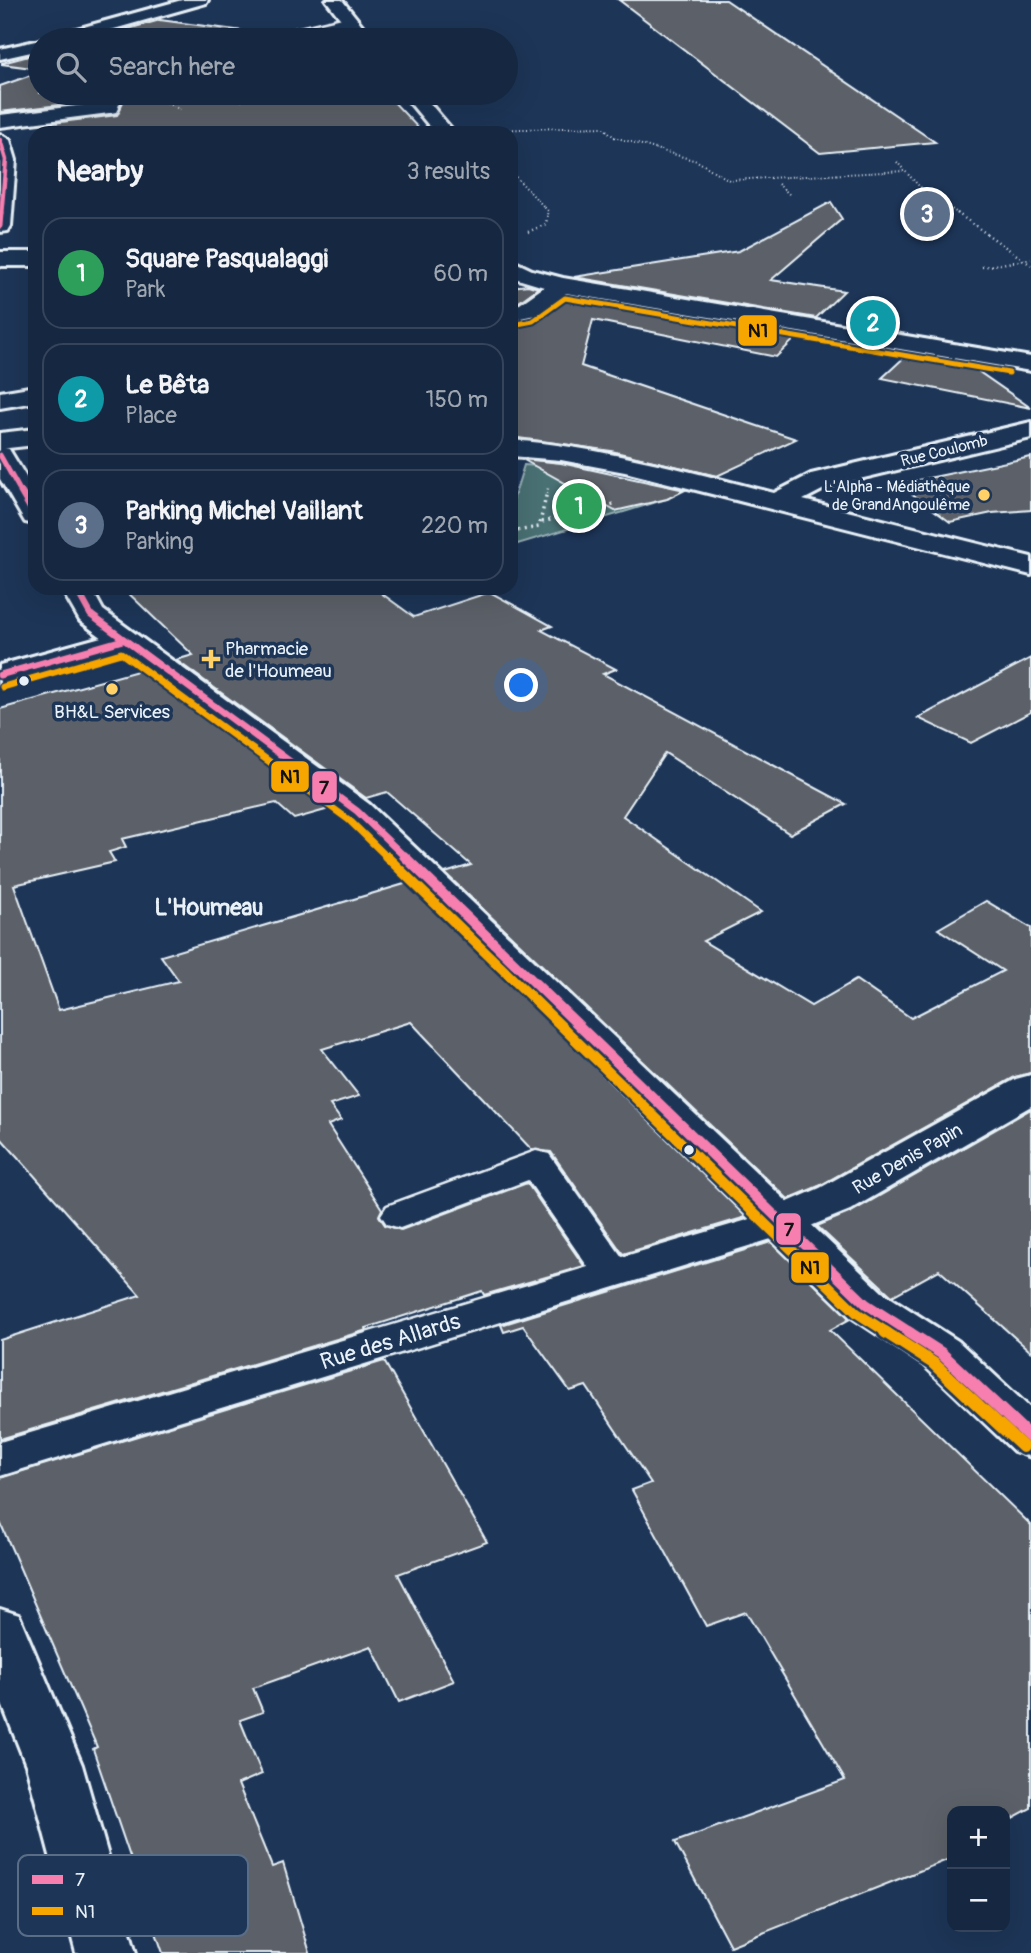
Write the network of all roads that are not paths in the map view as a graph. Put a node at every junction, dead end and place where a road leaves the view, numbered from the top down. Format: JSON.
{"nodes":[{"id":1,"x":334,"y":0,"type":"edge"},
{"id":2,"x":193,"y":1,"type":"edge"},
{"id":3,"x":351,"y":20,"type":"junction"},
{"id":4,"x":99,"y":28,"type":"edge"},
{"id":5,"x":310,"y":28,"type":"edge"},
{"id":6,"x":357,"y":28,"type":"edge"},
{"id":7,"x":28,"y":48,"type":"edge"},
{"id":8,"x":0,"y":54,"type":"edge"},
{"id":9,"x":86,"y":105,"type":"edge"},
{"id":10,"x":421,"y":105,"type":"edge"},
{"id":11,"x":0,"y":121,"type":"edge"},
{"id":12,"x":439,"y":126,"type":"edge"},
{"id":13,"x":0,"y":139,"type":"edge"},
{"id":14,"x":0,"y":226,"type":"edge"},
{"id":15,"x":0,"y":259,"type":"edge"},
{"id":16,"x":28,"y":259,"type":"edge"},
{"id":17,"x":518,"y":271,"type":"edge"},
{"id":18,"x":562,"y":285,"type":"junction"},
{"id":19,"x":518,"y":311,"type":"edge"},
{"id":20,"x":1031,"y":364,"type":"edge"},
{"id":21,"x":28,"y":395,"type":"edge"},
{"id":22,"x":0,"y":400,"type":"edge"},
{"id":23,"x":1031,"y":430,"type":"edge"},
{"id":24,"x":28,"y":438,"type":"edge"},
{"id":25,"x":0,"y":441,"type":"edge"},
{"id":26,"x":518,"y":449,"type":"edge"},
{"id":27,"x":0,"y":455,"type":"edge"},
{"id":28,"x":780,"y":501,"type":"junction"},
{"id":29,"x":28,"y":504,"type":"edge"},
{"id":30,"x":1031,"y":566,"type":"edge"},
{"id":31,"x":80,"y":595,"type":"edge"},
{"id":32,"x":123,"y":640,"type":"junction"},
{"id":33,"x":0,"y":675,"type":"edge"},
{"id":34,"x":1031,"y":1088,"type":"edge"},
{"id":35,"x":400,"y":1215,"type":"dead end"},
{"id":36,"x":781,"y":1223,"type":"junction"},
{"id":37,"x":613,"y":1274,"type":"junction"},
{"id":38,"x":1031,"y":1438,"type":"edge"},
{"id":39,"x":0,"y":1459,"type":"edge"},
{"id":40,"x":0,"y":1631,"type":"edge"},
{"id":41,"x":79,"y":1855,"type":"edge"},
{"id":42,"x":101,"y":1936,"type":"edge"},
{"id":43,"x":106,"y":1953,"type":"edge"}],
"edges":[{"from":1,"to":3,"type":"street"},
{"from":2,"to":4,"type":"street"},
{"from":3,"to":5,"type":"lane"},
{"from":3,"to":6,"type":"street"},
{"from":7,"to":8,"type":"street"},
{"from":9,"to":11,"type":"street"},
{"from":10,"to":12,"type":"street"},
{"from":13,"to":14,"type":"street"},
{"from":15,"to":16,"type":"street"},
{"from":17,"to":18,"type":"street"},
{"from":18,"to":19,"type":"street"},
{"from":18,"to":20,"type":"street"},
{"from":21,"to":22,"type":"street"},
{"from":23,"to":28,"type":"street","name":"Rue Coulomb"},
{"from":24,"to":25,"type":"street"},
{"from":26,"to":28,"type":"street"},
{"from":27,"to":29,"type":"street"},
{"from":28,"to":30,"type":"street"},
{"from":31,"to":32,"type":"street"},
{"from":32,"to":33,"type":"street"},
{"from":32,"to":36,"type":"street"},
{"from":34,"to":36,"type":"street","name":"Rue Denis Papin"},
{"from":35,"to":37,"type":"lane"},
{"from":36,"to":37,"type":"lane","name":"Rue des Allards"},
{"from":36,"to":38,"type":"street"},
{"from":37,"to":39,"type":"lane","name":"Rue des Allards"},
{"from":40,"to":41,"type":"street"},
{"from":42,"to":43,"type":"street"}]}
